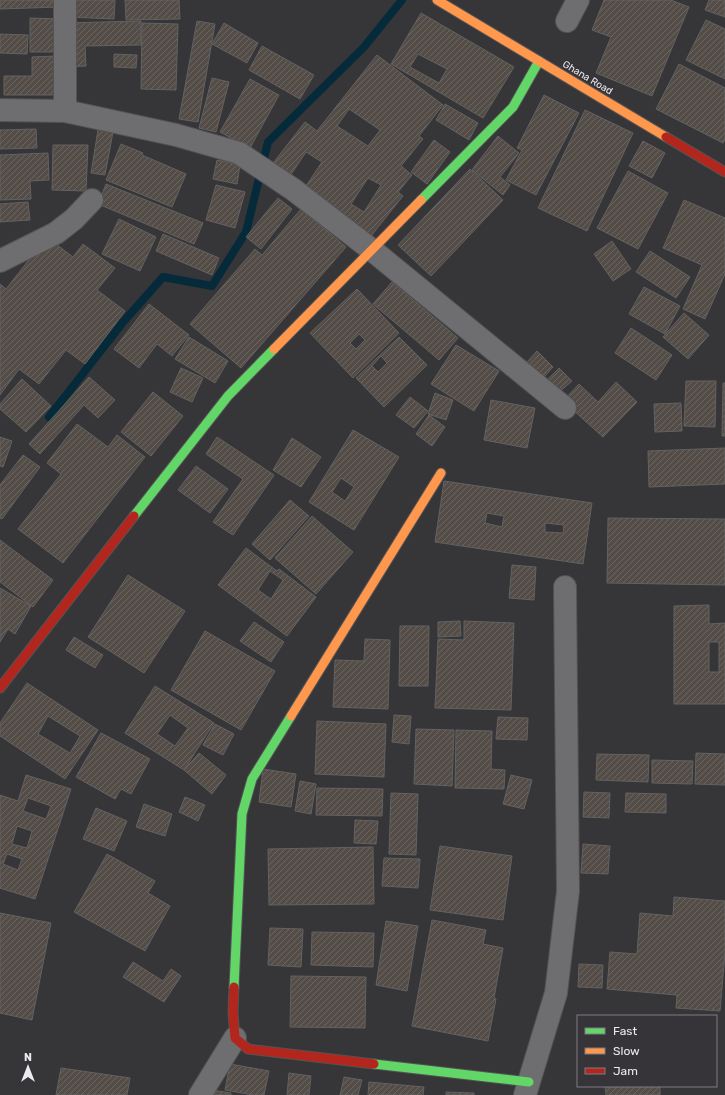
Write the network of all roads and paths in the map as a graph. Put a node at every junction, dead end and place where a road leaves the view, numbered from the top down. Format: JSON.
{"nodes":[{"id":1,"x":65,"y":0,"type":"edge"},
{"id":2,"x":578,"y":0,"type":"edge"},
{"id":3,"x":439,"y":1,"type":"edge"},
{"id":4,"x":567,"y":21,"type":"dead end"},
{"id":5,"x":539,"y":60,"type":"junction"},
{"id":6,"x":0,"y":110,"type":"edge"},
{"id":7,"x":65,"y":111,"type":"junction"},
{"id":8,"x":725,"y":172,"type":"edge"},
{"id":9,"x":92,"y":200,"type":"dead end"},
{"id":10,"x":372,"y":250,"type":"junction"},
{"id":11,"x":0,"y":261,"type":"edge"},
{"id":12,"x":565,"y":408,"type":"dead end"},
{"id":13,"x":441,"y":473,"type":"dead end"},
{"id":14,"x":565,"y":587,"type":"dead end"},
{"id":15,"x":0,"y":688,"type":"edge"},
{"id":16,"x":235,"y":1038,"type":"junction"},
{"id":17,"x":527,"y":1088,"type":"edge"},
{"id":18,"x":200,"y":1095,"type":"edge"}],
"edges":[{"from":1,"to":7,"type":"street"},
{"from":2,"to":4,"type":"street"},
{"from":3,"to":5,"type":"street","name":"Ghana Road"},
{"from":5,"to":8,"type":"street","name":"Ghana Road"},
{"from":5,"to":10,"type":"street"},
{"from":6,"to":7,"type":"street"},
{"from":7,"to":10,"type":"street"},
{"from":9,"to":11,"type":"street"},
{"from":10,"to":12,"type":"street"},
{"from":10,"to":15,"type":"street"},
{"from":13,"to":16,"type":"street"},
{"from":14,"to":17,"type":"street"},
{"from":16,"to":17,"type":"street"},
{"from":16,"to":18,"type":"street"}]}
